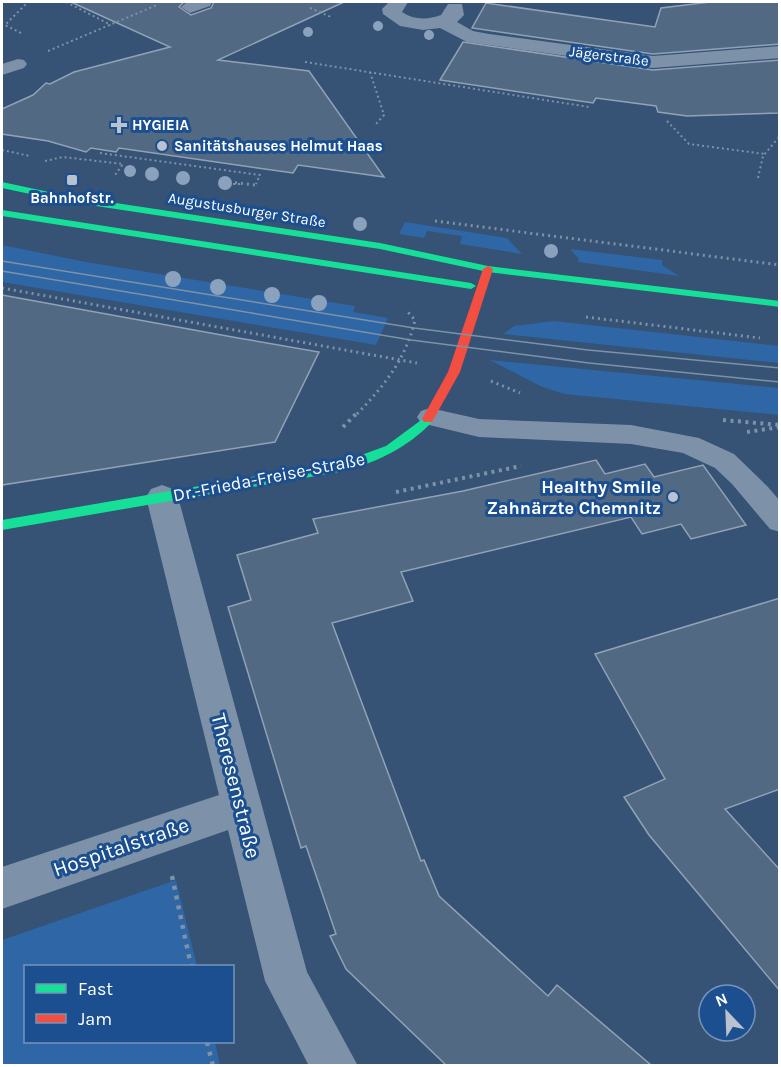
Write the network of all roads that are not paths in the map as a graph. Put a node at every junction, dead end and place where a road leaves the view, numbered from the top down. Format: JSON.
{"nodes":[{"id":1,"x":399,"y":2,"type":"edge"},
{"id":2,"x":448,"y":2,"type":"edge"},
{"id":3,"x":443,"y":22,"type":"junction"},
{"id":4,"x":780,"y":52,"type":"edge"},
{"id":5,"x":2,"y":185,"type":"edge"},
{"id":6,"x":2,"y":213,"type":"edge"},
{"id":7,"x":488,"y":269,"type":"junction"},
{"id":8,"x":487,"y":288,"type":"junction"},
{"id":9,"x":780,"y":304,"type":"edge"},
{"id":10,"x":430,"y":417,"type":"junction"},
{"id":11,"x":162,"y":497,"type":"junction"},
{"id":12,"x":780,"y":521,"type":"edge"},
{"id":13,"x":2,"y":525,"type":"edge"},
{"id":14,"x":241,"y":807,"type":"junction"},
{"id":15,"x":2,"y":888,"type":"edge"},
{"id":16,"x":335,"y":1065,"type":"edge"}],
"edges":[{"from":1,"to":3,"type":"street"},
{"from":2,"to":3,"type":"street"},
{"from":3,"to":4,"type":"street","name":"Jägerstraße"},
{"from":5,"to":7,"type":"main road","name":"Augustusburger Straße"},
{"from":6,"to":8,"type":"main road"},
{"from":7,"to":8,"type":"main road"},
{"from":7,"to":9,"type":"main road","name":"Augustusburger Straße"},
{"from":8,"to":10,"type":"main road"},
{"from":10,"to":11,"type":"main road","name":"Dr.-Frieda-Freise-Straße"},
{"from":10,"to":12,"type":"lane"},
{"from":11,"to":13,"type":"main road","name":"Dr.-Frieda-Freise-Straße"},
{"from":11,"to":14,"type":"street","name":"Theresenstraße"},
{"from":14,"to":15,"type":"street","name":"Hospitalstraße"},
{"from":14,"to":16,"type":"street","name":"Theresenstraße"}]}
